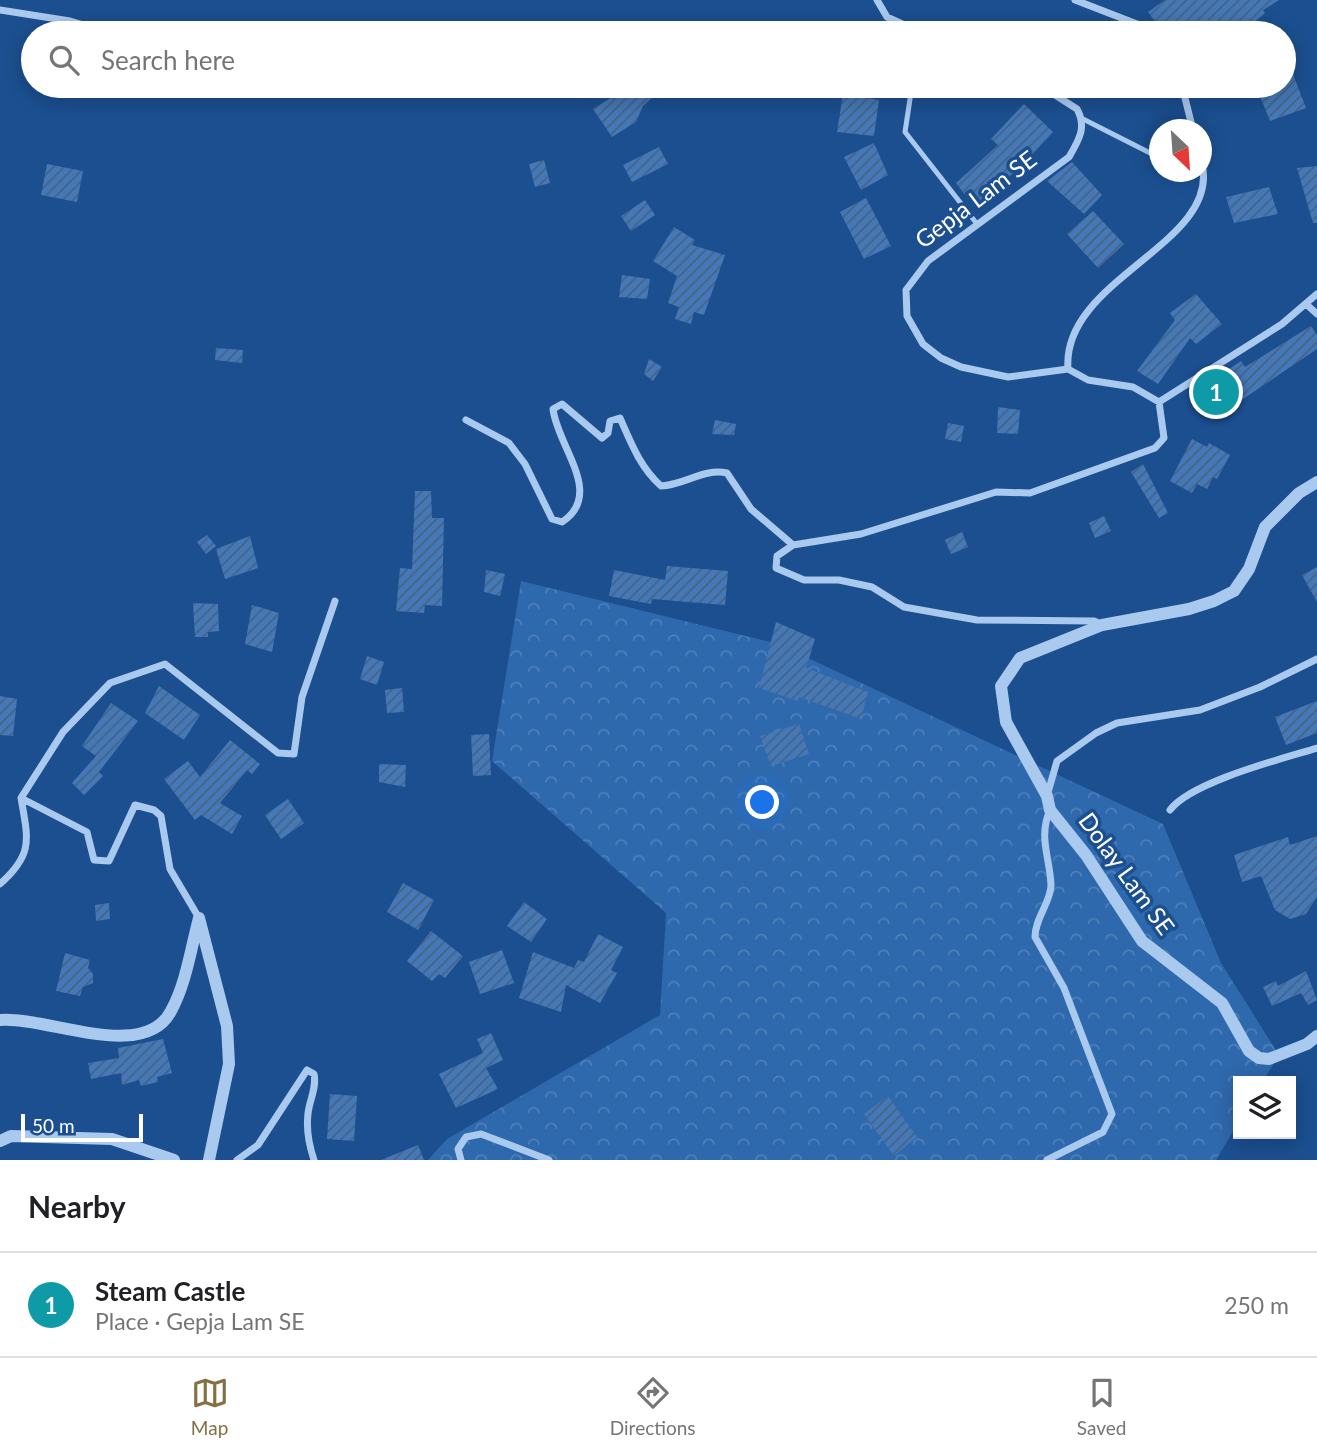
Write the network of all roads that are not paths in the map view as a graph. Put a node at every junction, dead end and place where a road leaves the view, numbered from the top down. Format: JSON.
{"nodes":[{"id":1,"x":877,"y":0,"type":"edge"},
{"id":2,"x":1075,"y":0,"type":"edge"},
{"id":3,"x":0,"y":10,"type":"edge"},
{"id":4,"x":70,"y":21,"type":"edge"},
{"id":5,"x":891,"y":21,"type":"edge"},
{"id":6,"x":1130,"y":21,"type":"edge"},
{"id":7,"x":910,"y":98,"type":"edge"},
{"id":8,"x":1063,"y":98,"type":"edge"},
{"id":9,"x":1185,"y":98,"type":"edge"},
{"id":10,"x":1082,"y":118,"type":"junction"},
{"id":11,"x":1190,"y":119,"type":"edge"},
{"id":12,"x":1149,"y":152,"type":"edge"},
{"id":13,"x":1202,"y":182,"type":"edge"},
{"id":14,"x":977,"y":224,"type":"junction"},
{"id":15,"x":1317,"y":294,"type":"edge"},
{"id":16,"x":1306,"y":304,"type":"junction"},
{"id":17,"x":1317,"y":314,"type":"edge"},
{"id":18,"x":1069,"y":369,"type":"junction"},
{"id":19,"x":1159,"y":402,"type":"junction"},
{"id":20,"x":466,"y":421,"type":"dead end"},
{"id":21,"x":1317,"y":482,"type":"edge"},
{"id":22,"x":793,"y":545,"type":"junction"},
{"id":23,"x":335,"y":601,"type":"dead end"},
{"id":24,"x":1102,"y":625,"type":"junction"},
{"id":25,"x":1317,"y":659,"type":"edge"},
{"id":26,"x":1317,"y":748,"type":"edge"},
{"id":27,"x":1047,"y":796,"type":"junction"},
{"id":28,"x":21,"y":798,"type":"junction"},
{"id":29,"x":1050,"y":810,"type":"junction"},
{"id":30,"x":1170,"y":810,"type":"dead end"},
{"id":31,"x":0,"y":884,"type":"edge"},
{"id":32,"x":199,"y":918,"type":"junction"},
{"id":33,"x":0,"y":1020,"type":"edge"},
{"id":34,"x":1317,"y":1035,"type":"edge"},
{"id":35,"x":0,"y":1141,"type":"edge"},
{"id":36,"x":174,"y":1160,"type":"edge"},
{"id":37,"x":209,"y":1160,"type":"edge"},
{"id":38,"x":237,"y":1160,"type":"edge"},
{"id":39,"x":314,"y":1160,"type":"edge"},
{"id":40,"x":461,"y":1160,"type":"edge"},
{"id":41,"x":549,"y":1160,"type":"edge"},
{"id":42,"x":1046,"y":1160,"type":"edge"}],
"edges":[{"from":1,"to":5,"type":"street"},
{"from":2,"to":6,"type":"street"},
{"from":3,"to":4,"type":"street"},
{"from":7,"to":14,"type":"lane"},
{"from":8,"to":10,"type":"street"},
{"from":9,"to":11,"type":"street"},
{"from":10,"to":12,"type":"lane"},
{"from":10,"to":14,"type":"street","name":"Gepja Lam SE"},
{"from":13,"to":18,"type":"street"},
{"from":14,"to":18,"type":"street","name":"Gepja Lam SE"},
{"from":15,"to":16,"type":"street"},
{"from":16,"to":17,"type":"street"},
{"from":16,"to":19,"type":"street"},
{"from":18,"to":19,"type":"street","name":"Gepja Lam SE"},
{"from":19,"to":22,"type":"street"},
{"from":20,"to":22,"type":"street"},
{"from":21,"to":24,"type":"street"},
{"from":22,"to":24,"type":"street"},
{"from":23,"to":28,"type":"street"},
{"from":24,"to":27,"type":"street"},
{"from":25,"to":27,"type":"street"},
{"from":26,"to":30,"type":"street"},
{"from":27,"to":29,"type":"street"},
{"from":28,"to":31,"type":"street"},
{"from":28,"to":32,"type":"street"},
{"from":29,"to":34,"type":"street","name":"Dolay Lam SE"},
{"from":29,"to":42,"type":"street","name":"Dolay Lam SE"},
{"from":32,"to":33,"type":"street"},
{"from":32,"to":37,"type":"street"},
{"from":35,"to":36,"type":"street"},
{"from":38,"to":39,"type":"street"},
{"from":40,"to":41,"type":"street"}]}
